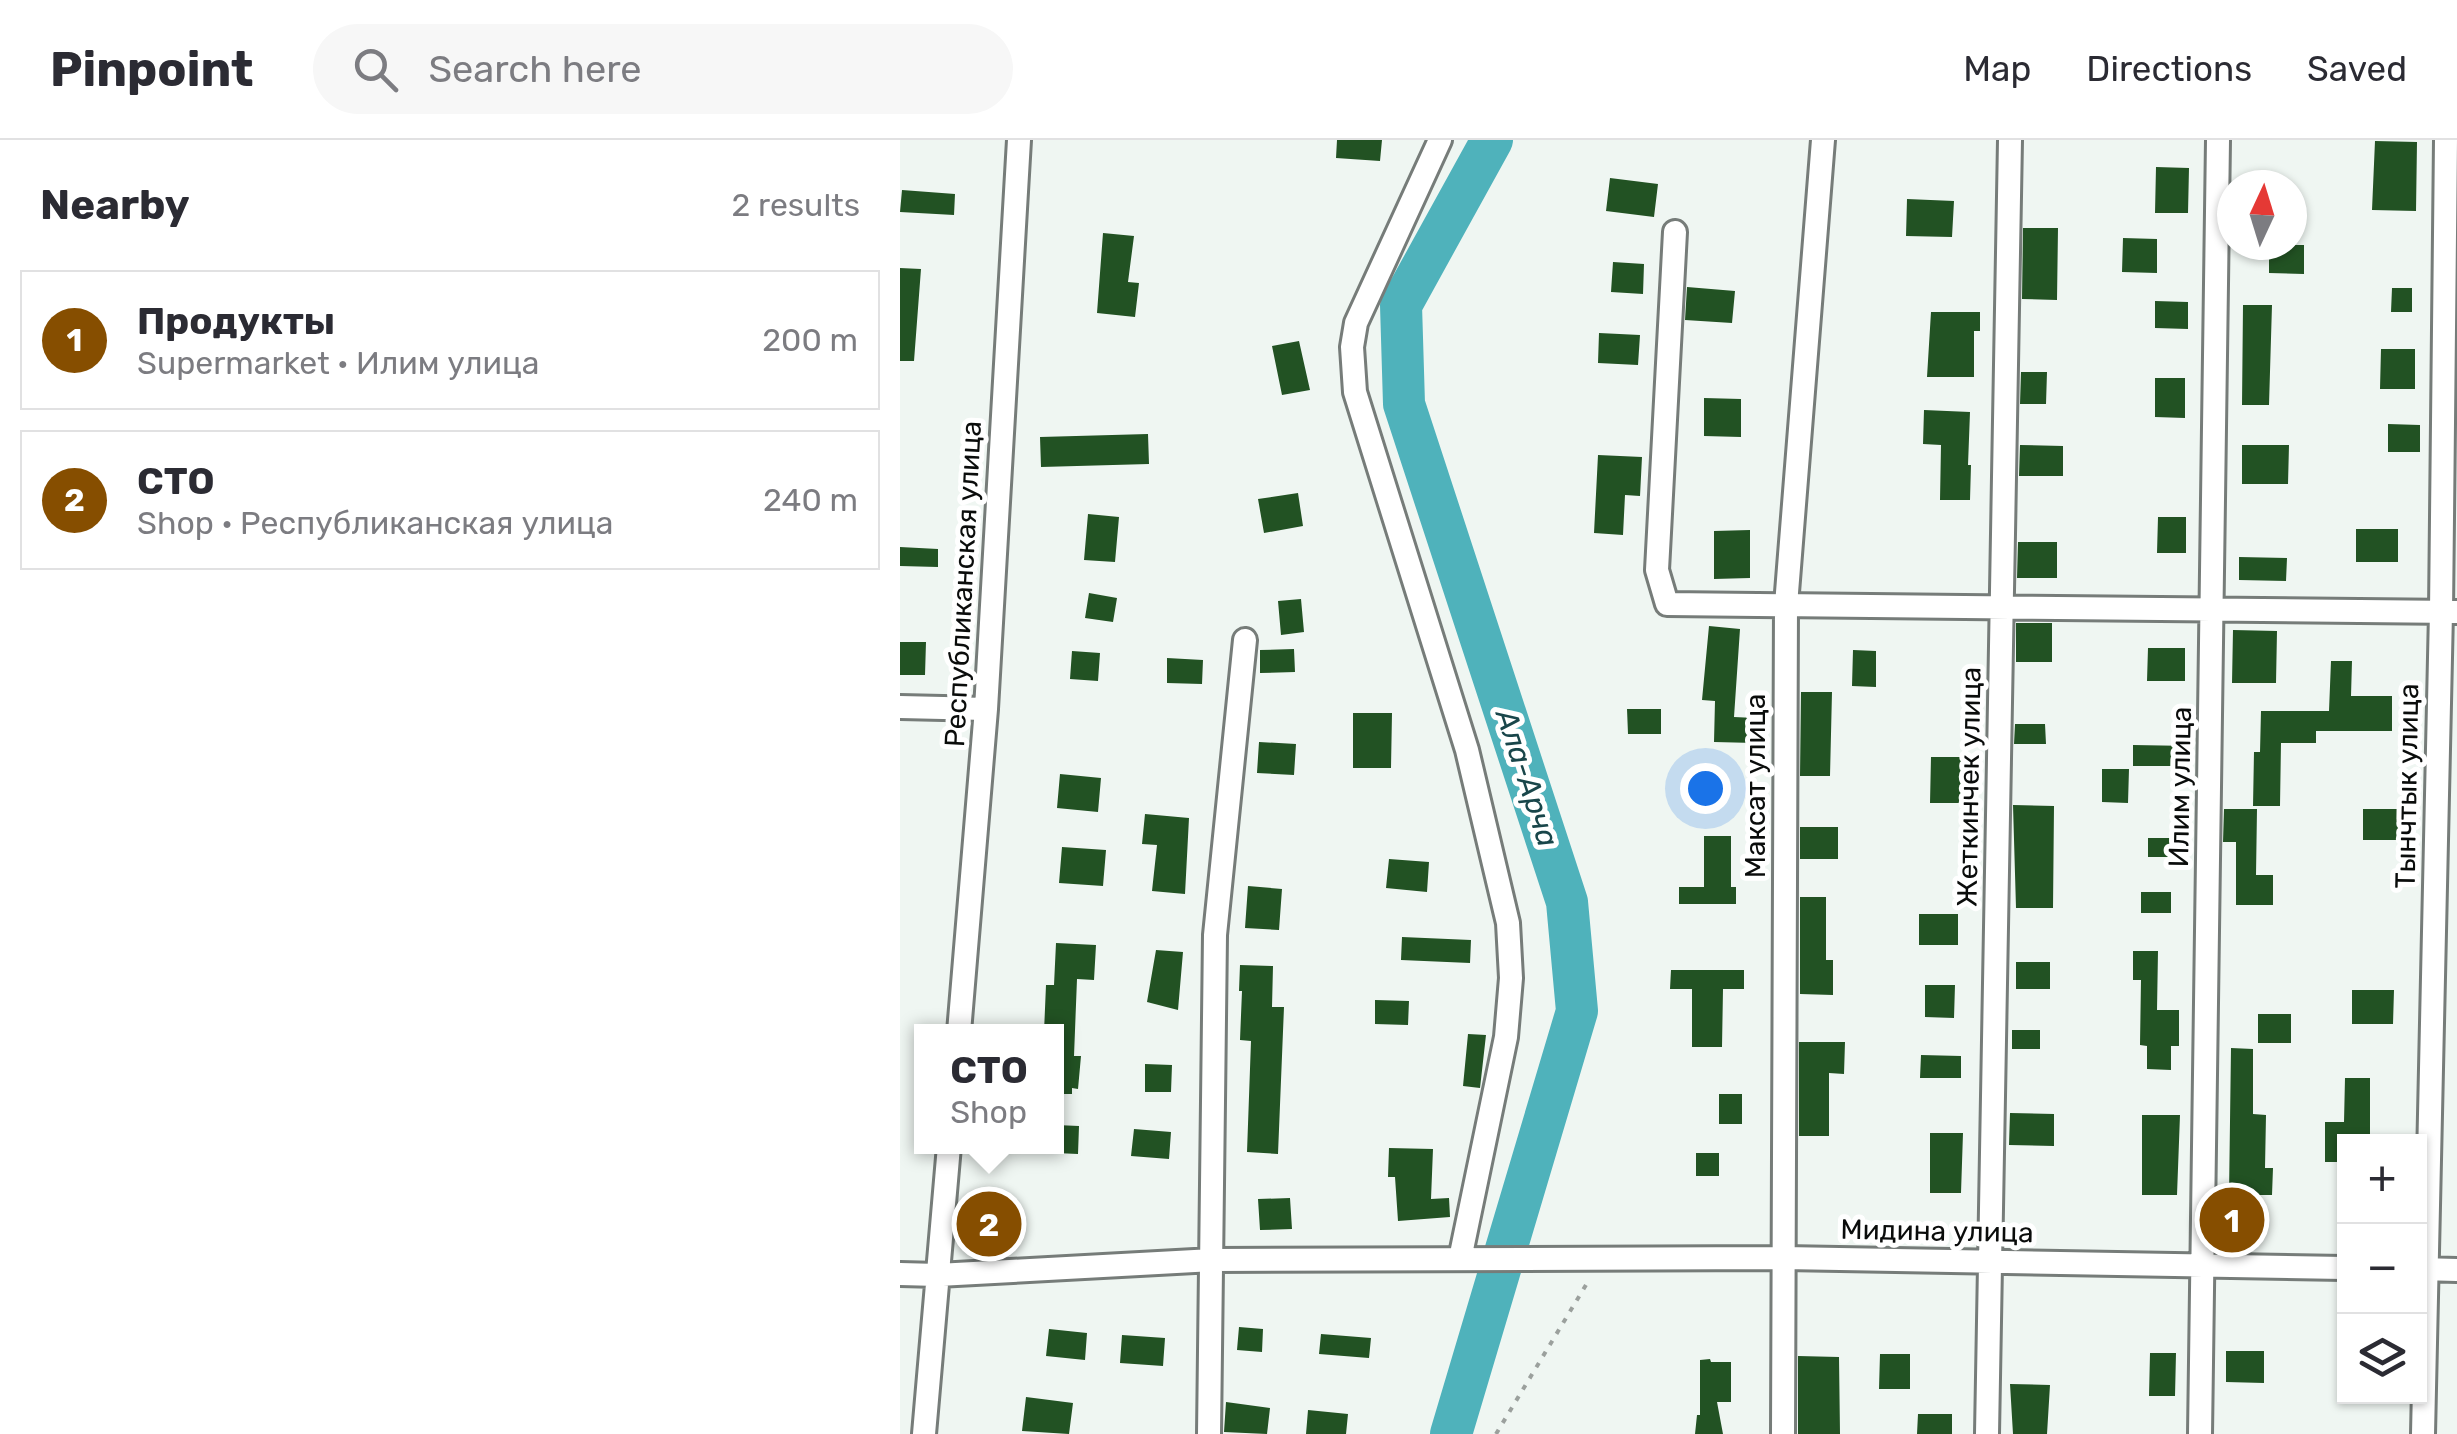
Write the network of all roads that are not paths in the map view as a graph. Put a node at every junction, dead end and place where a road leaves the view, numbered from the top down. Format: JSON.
{"nodes":[{"id":1,"x":1018,"y":140,"type":"edge"},
{"id":2,"x":1440,"y":140,"type":"edge"},
{"id":3,"x":1823,"y":140,"type":"edge"},
{"id":4,"x":2010,"y":140,"type":"edge"},
{"id":5,"x":2218,"y":140,"type":"edge"},
{"id":6,"x":2446,"y":140,"type":"edge"},
{"id":7,"x":1675,"y":232,"type":"dead end"},
{"id":8,"x":1786,"y":606,"type":"junction"},
{"id":9,"x":2002,"y":608,"type":"junction"},
{"id":10,"x":2212,"y":610,"type":"junction"},
{"id":11,"x":2449,"y":612,"type":"edge"},
{"id":12,"x":1245,"y":640,"type":"dead end"},
{"id":13,"x":900,"y":707,"type":"edge"},
{"id":14,"x":986,"y":709,"type":"junction"},
{"id":15,"x":960,"y":1024,"type":"edge"},
{"id":16,"x":948,"y":1154,"type":"edge"},
{"id":17,"x":2425,"y":1224,"type":"edge"},
{"id":18,"x":1784,"y":1258,"type":"junction"},
{"id":19,"x":1466,"y":1259,"type":"junction"},
{"id":20,"x":1213,"y":1260,"type":"junction"},
{"id":21,"x":1992,"y":1261,"type":"junction"},
{"id":22,"x":2204,"y":1265,"type":"junction"},
{"id":23,"x":2337,"y":1268,"type":"edge"},
{"id":24,"x":2427,"y":1269,"type":"edge"},
{"id":25,"x":2457,"y":1270,"type":"edge"},
{"id":26,"x":900,"y":1274,"type":"edge"},
{"id":27,"x":938,"y":1275,"type":"junction"},
{"id":28,"x":2423,"y":1314,"type":"edge"},
{"id":29,"x":924,"y":1434,"type":"edge"},
{"id":30,"x":1209,"y":1434,"type":"edge"},
{"id":31,"x":1783,"y":1434,"type":"edge"},
{"id":32,"x":1987,"y":1434,"type":"edge"},
{"id":33,"x":2200,"y":1434,"type":"edge"},
{"id":34,"x":2423,"y":1434,"type":"edge"}],
"edges":[{"from":1,"to":14,"type":"street","name":"Республиканская улица"},
{"from":2,"to":19,"type":"street"},
{"from":3,"to":8,"type":"street","name":"Максат улица"},
{"from":4,"to":9,"type":"street","name":"Жеткинчек улица"},
{"from":5,"to":10,"type":"street","name":"Илим улица"},
{"from":6,"to":11,"type":"street","name":"Тынчтык улица"},
{"from":7,"to":8,"type":"street"},
{"from":8,"to":9,"type":"street"},
{"from":8,"to":18,"type":"street","name":"Максат улица"},
{"from":9,"to":10,"type":"street"},
{"from":9,"to":21,"type":"street","name":"Жеткинчек улица"},
{"from":10,"to":11,"type":"street"},
{"from":10,"to":22,"type":"street","name":"Илим улица"},
{"from":11,"to":17,"type":"street","name":"Тынчтык улица"},
{"from":12,"to":20,"type":"street"},
{"from":13,"to":14,"type":"street"},
{"from":14,"to":15,"type":"street","name":"Республиканская улица"},
{"from":16,"to":27,"type":"street"},
{"from":18,"to":19,"type":"street","name":"Мидина улица"},
{"from":18,"to":21,"type":"street","name":"Мидина улица"},
{"from":18,"to":31,"type":"street","name":"Максат улица"},
{"from":19,"to":20,"type":"street"},
{"from":20,"to":27,"type":"street"},
{"from":20,"to":30,"type":"street"},
{"from":21,"to":22,"type":"street","name":"Мидина улица"},
{"from":21,"to":32,"type":"street","name":"Жеткинчек улица"},
{"from":22,"to":23,"type":"street","name":"Мидина улица"},
{"from":22,"to":33,"type":"street","name":"Илим улица"},
{"from":24,"to":25,"type":"street"},
{"from":26,"to":27,"type":"street"},
{"from":27,"to":29,"type":"street"},
{"from":28,"to":34,"type":"street","name":"Тынчтык улица"}]}
